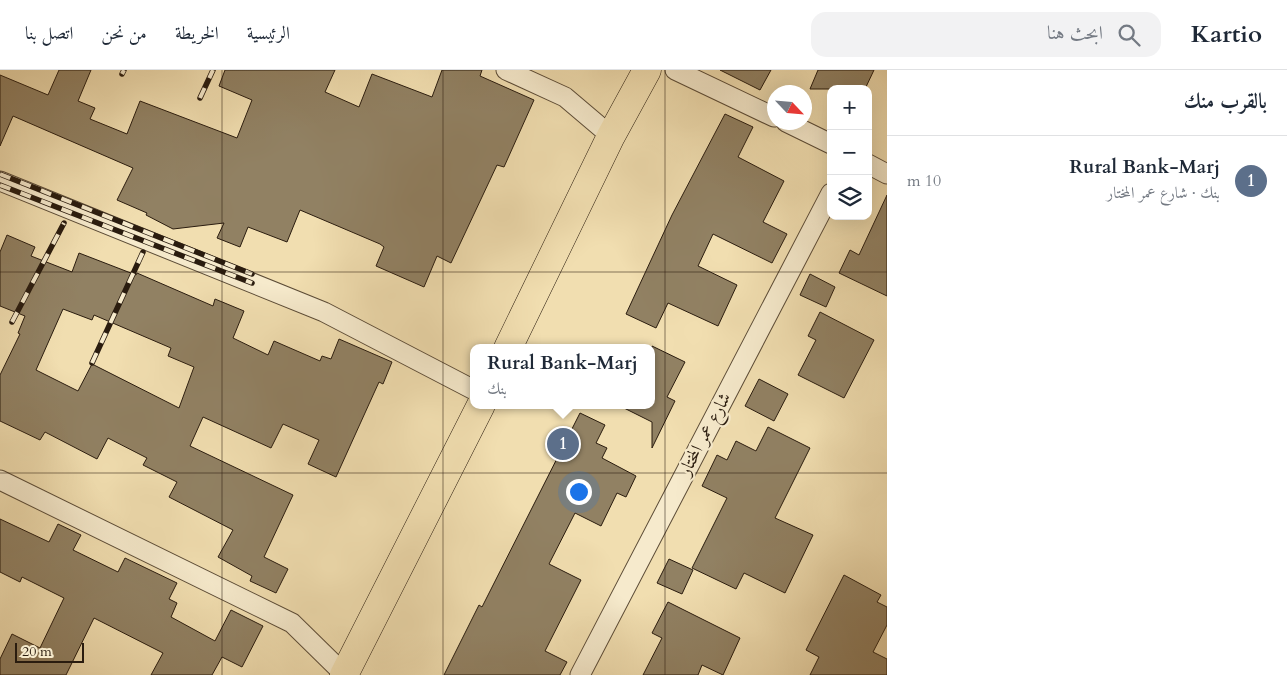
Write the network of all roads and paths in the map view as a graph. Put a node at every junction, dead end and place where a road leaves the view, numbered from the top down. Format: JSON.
{"nodes":[{"id":1,"x":506,"y":70,"type":"edge"},
{"id":2,"x":647,"y":70,"type":"edge"},
{"id":3,"x":676,"y":70,"type":"edge"},
{"id":4,"x":767,"y":114,"type":"edge"},
{"id":5,"x":802,"y":130,"type":"edge"},
{"id":6,"x":611,"y":136,"type":"junction"},
{"id":7,"x":827,"y":142,"type":"edge"},
{"id":8,"x":872,"y":166,"type":"edge"},
{"id":9,"x":887,"y":174,"type":"edge"},
{"id":10,"x":0,"y":181,"type":"edge"},
{"id":11,"x":827,"y":201,"type":"edge"},
{"id":12,"x":510,"y":344,"type":"edge"},
{"id":13,"x":470,"y":388,"type":"edge"},
{"id":14,"x":479,"y":409,"type":"edge"},
{"id":15,"x":0,"y":480,"type":"edge"},
{"id":16,"x":344,"y":675,"type":"edge"},
{"id":17,"x":580,"y":675,"type":"edge"}],
"edges":[{"from":1,"to":6,"type":"street"},
{"from":2,"to":6,"type":"main road"},
{"from":3,"to":4,"type":"street"},
{"from":5,"to":7,"type":"street"},
{"from":6,"to":12,"type":"main road"},
{"from":8,"to":9,"type":"street"},
{"from":10,"to":13,"type":"street"},
{"from":11,"to":17,"type":"street","name":"شارع عمر المختار"},
{"from":14,"to":16,"type":"main road"},
{"from":15,"to":16,"type":"street"}]}
